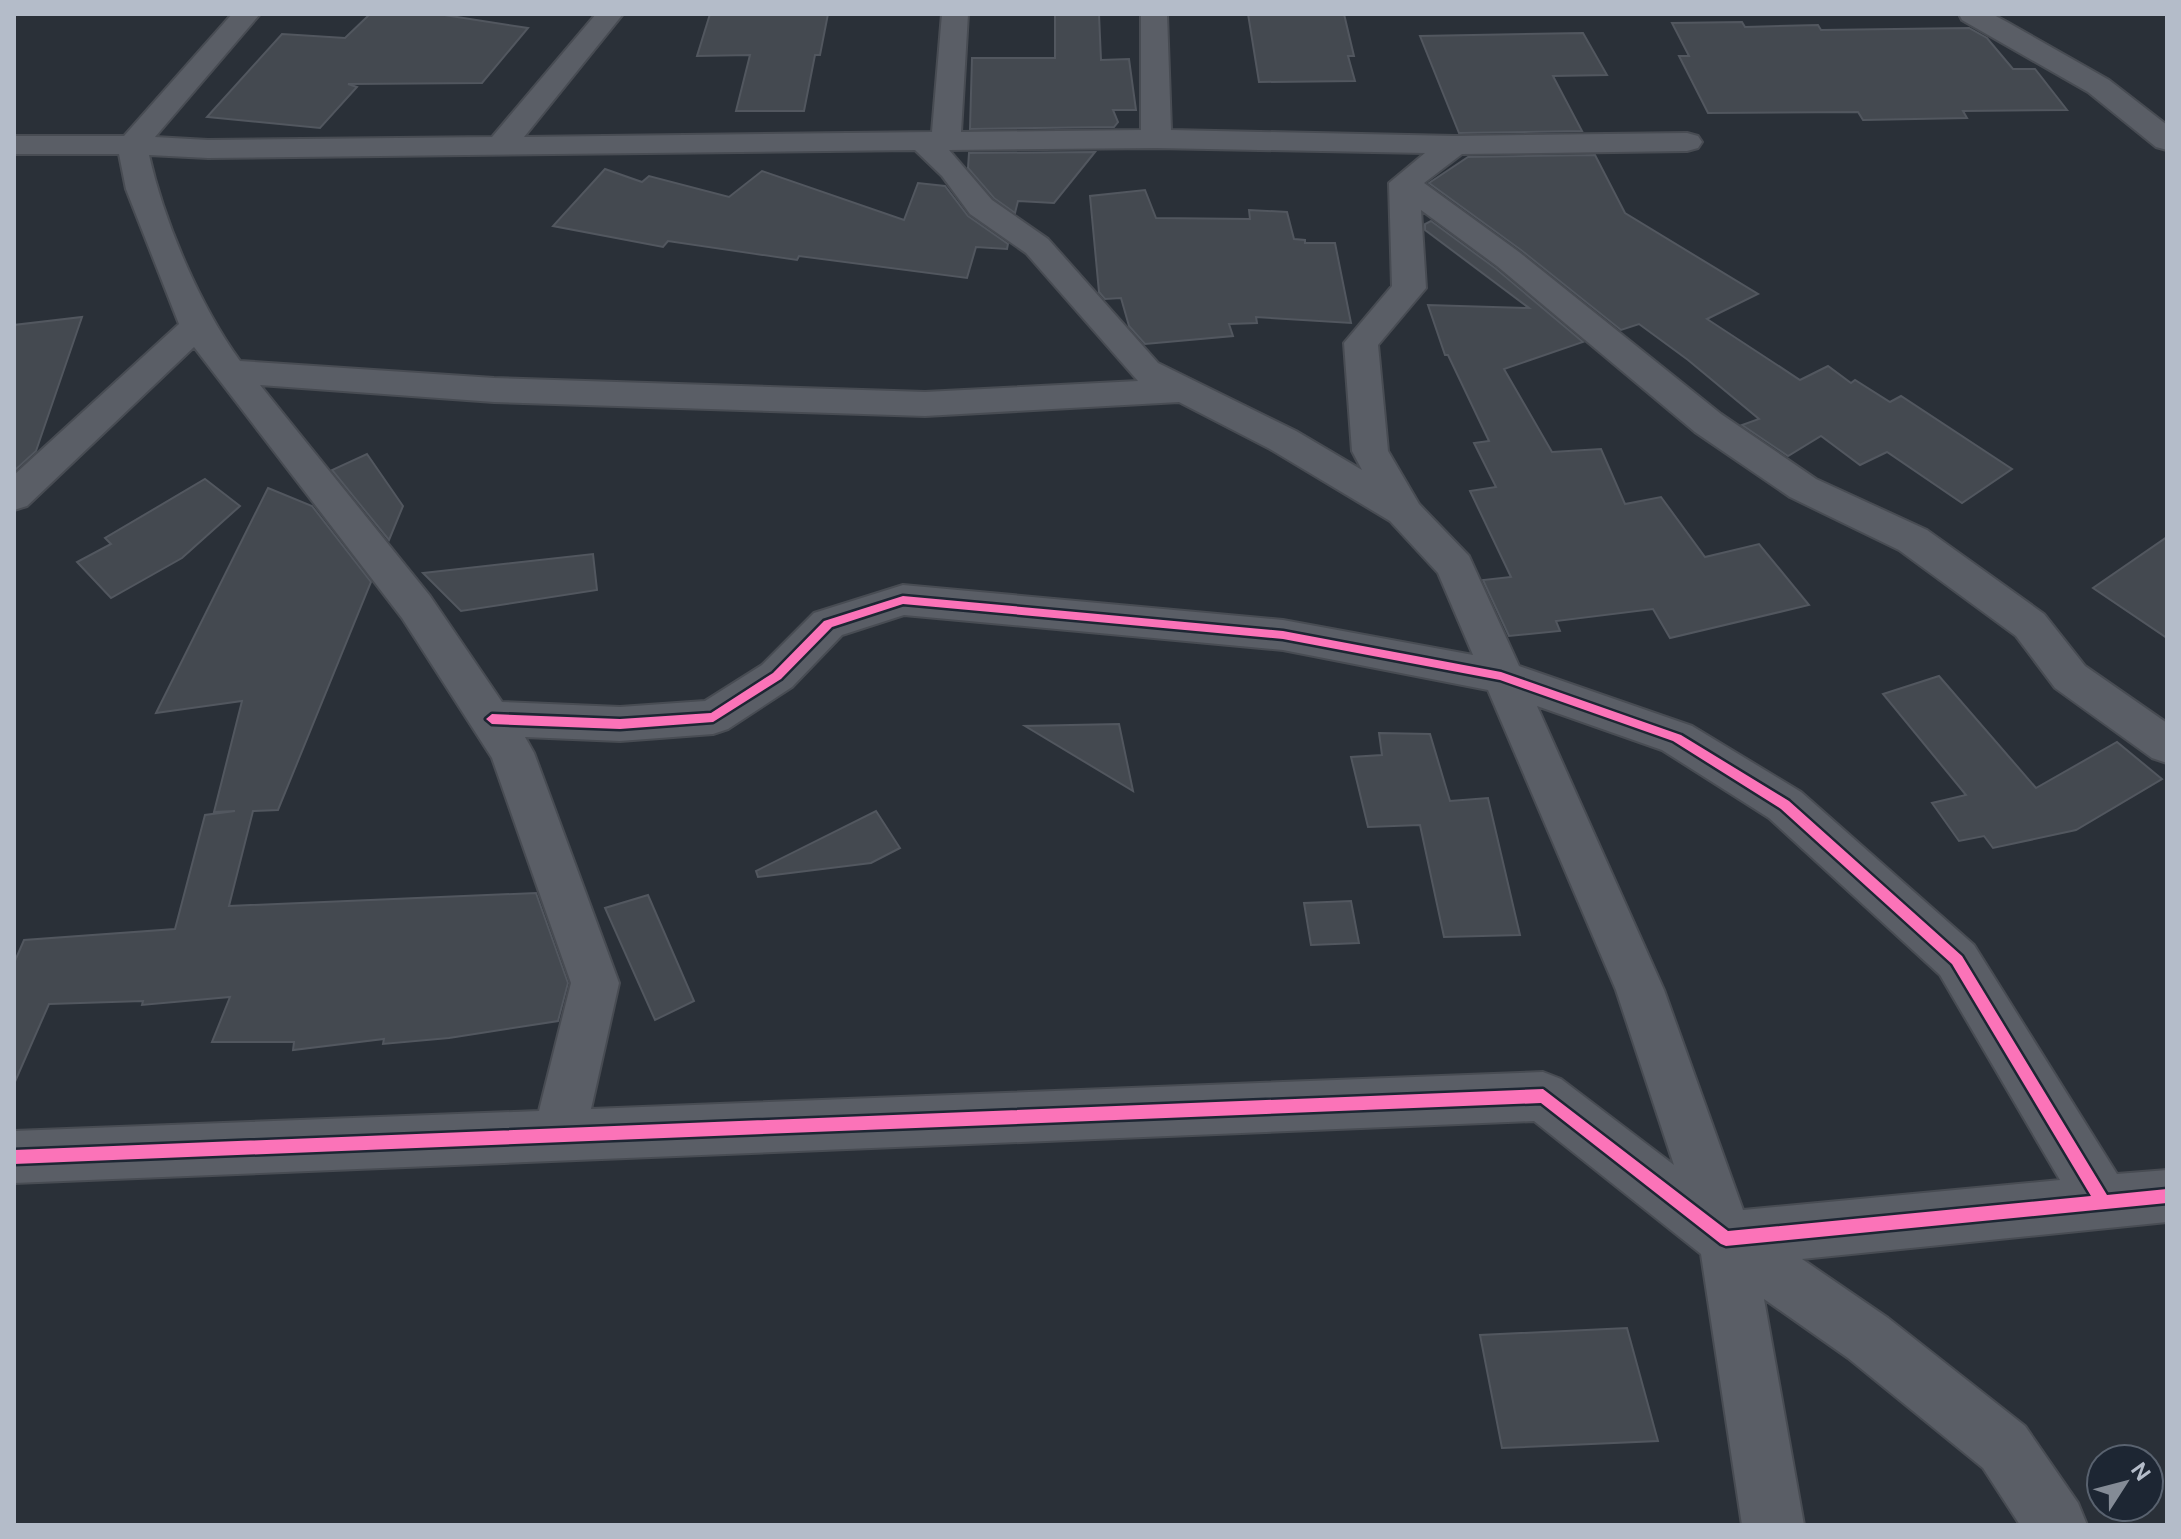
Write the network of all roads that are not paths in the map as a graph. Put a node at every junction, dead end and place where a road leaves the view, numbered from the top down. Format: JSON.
{"nodes":[{"id":1,"x":247,"y":14,"type":"edge"},
{"id":2,"x":610,"y":14,"type":"edge"},
{"id":3,"x":955,"y":14,"type":"edge"},
{"id":4,"x":1154,"y":14,"type":"edge"},
{"id":5,"x":1972,"y":14,"type":"edge"},
{"id":6,"x":2165,"y":137,"type":"edge"},
{"id":7,"x":1156,"y":139,"type":"junction"},
{"id":8,"x":934,"y":141,"type":"junction"},
{"id":9,"x":1687,"y":142,"type":"dead end"},
{"id":10,"x":502,"y":144,"type":"junction"},
{"id":11,"x":14,"y":145,"type":"edge"},
{"id":12,"x":132,"y":145,"type":"junction"},
{"id":13,"x":1455,"y":145,"type":"junction"},
{"id":14,"x":1404,"y":183,"type":"junction"},
{"id":15,"x":197,"y":326,"type":"junction"},
{"id":16,"x":229,"y":372,"type":"junction"},
{"id":17,"x":1187,"y":390,"type":"junction"},
{"id":18,"x":14,"y":497,"type":"edge"},
{"id":19,"x":1405,"y":513,"type":"junction"},
{"id":20,"x":1501,"y":676,"type":"junction"},
{"id":21,"x":492,"y":719,"type":"junction"},
{"id":22,"x":2167,"y":746,"type":"edge"},
{"id":23,"x":559,"y":1134,"type":"junction"},
{"id":24,"x":14,"y":1157,"type":"edge"},
{"id":25,"x":2167,"y":1196,"type":"edge"},
{"id":26,"x":2103,"y":1202,"type":"junction"},
{"id":27,"x":1726,"y":1239,"type":"junction"},
{"id":28,"x":1773,"y":1525,"type":"edge"},
{"id":29,"x":2056,"y":1525,"type":"edge"}],
"edges":[{"from":1,"to":12,"type":"street"},
{"from":2,"to":10,"type":"street"},
{"from":3,"to":8,"type":"street"},
{"from":4,"to":7,"type":"street"},
{"from":5,"to":6,"type":"street"},
{"from":7,"to":8,"type":"street"},
{"from":7,"to":13,"type":"street"},
{"from":8,"to":10,"type":"street"},
{"from":8,"to":17,"type":"street"},
{"from":9,"to":13,"type":"street"},
{"from":10,"to":12,"type":"street"},
{"from":11,"to":12,"type":"street"},
{"from":12,"to":15,"type":"street"},
{"from":13,"to":14,"type":"street"},
{"from":14,"to":19,"type":"street"},
{"from":14,"to":22,"type":"street"},
{"from":15,"to":16,"type":"street"},
{"from":15,"to":18,"type":"street"},
{"from":16,"to":17,"type":"street"},
{"from":16,"to":21,"type":"street"},
{"from":17,"to":19,"type":"street"},
{"from":19,"to":20,"type":"street"},
{"from":20,"to":21,"type":"street"},
{"from":20,"to":26,"type":"street"},
{"from":20,"to":27,"type":"street"},
{"from":21,"to":23,"type":"street"},
{"from":23,"to":24,"type":"street"},
{"from":23,"to":27,"type":"street"},
{"from":25,"to":26,"type":"street"},
{"from":26,"to":27,"type":"street"},
{"from":27,"to":28,"type":"street"},
{"from":27,"to":29,"type":"street"}]}
